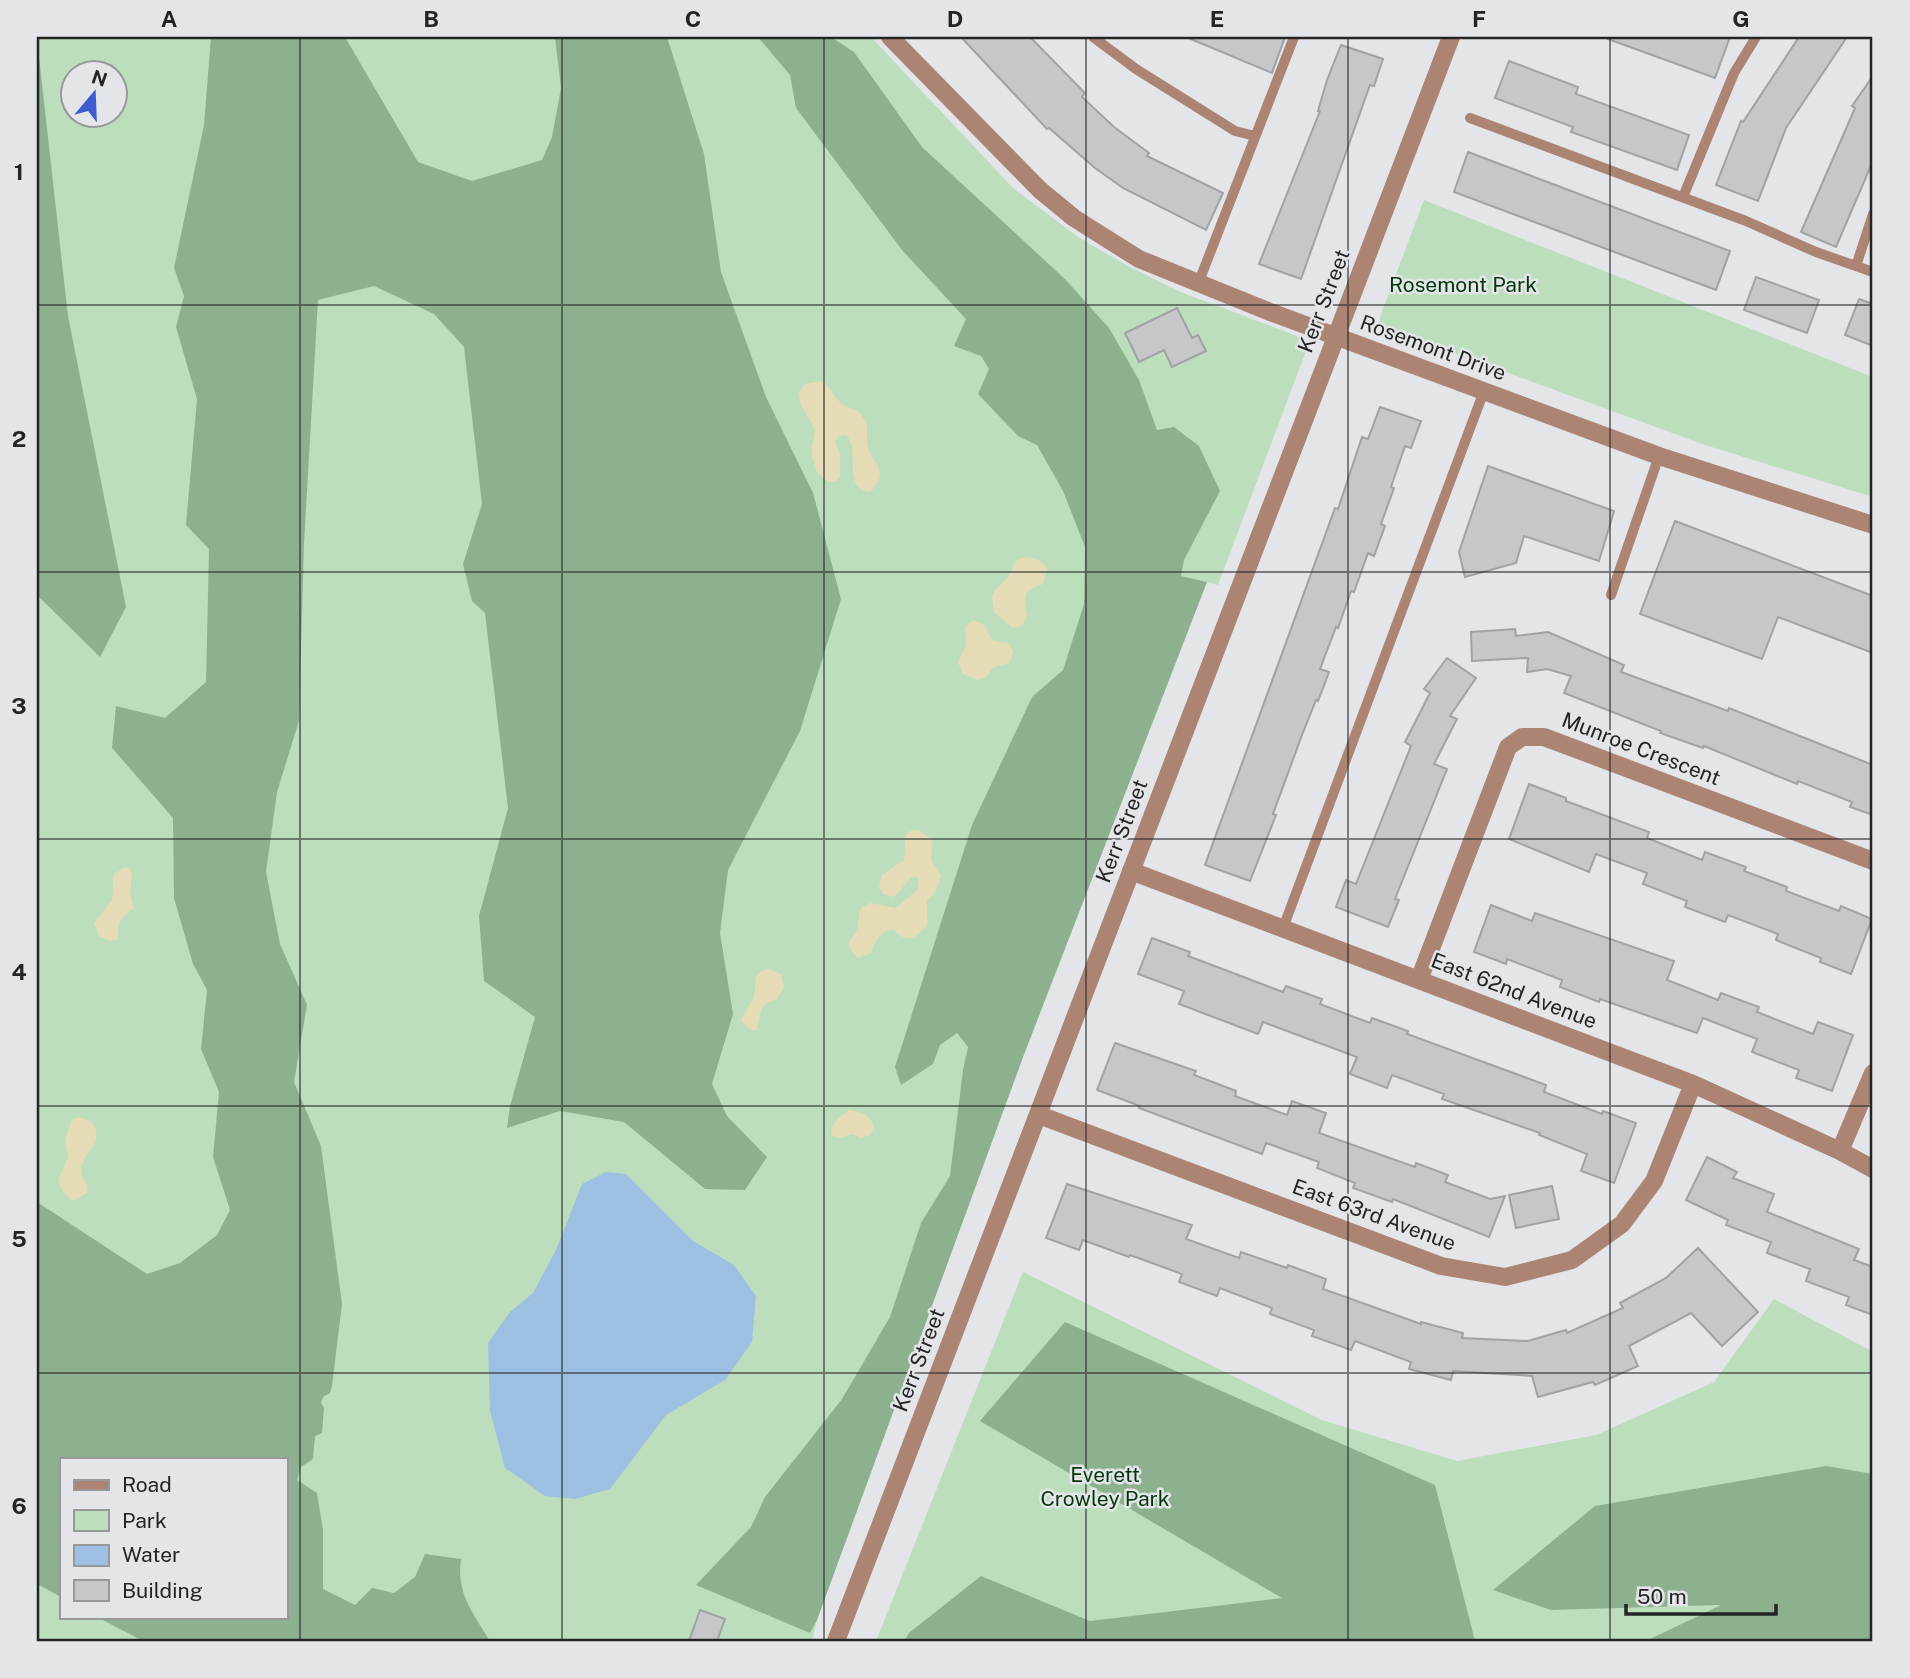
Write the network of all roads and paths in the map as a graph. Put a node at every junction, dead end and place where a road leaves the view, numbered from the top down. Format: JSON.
{"nodes":[{"id":1,"x":890,"y":37,"type":"edge"},
{"id":2,"x":1093,"y":37,"type":"edge"},
{"id":3,"x":1294,"y":37,"type":"edge"},
{"id":4,"x":1451,"y":37,"type":"edge"},
{"id":5,"x":1756,"y":37,"type":"edge"},
{"id":6,"x":1470,"y":118,"type":"dead end"},
{"id":7,"x":1255,"y":136,"type":"junction"},
{"id":8,"x":1683,"y":198,"type":"junction"},
{"id":9,"x":1873,"y":214,"type":"edge"},
{"id":10,"x":1856,"y":266,"type":"junction"},
{"id":11,"x":1873,"y":272,"type":"edge"},
{"id":12,"x":1198,"y":284,"type":"junction"},
{"id":13,"x":1335,"y":336,"type":"junction"},
{"id":14,"x":1484,"y":391,"type":"junction"},
{"id":15,"x":1659,"y":456,"type":"junction"},
{"id":16,"x":1873,"y":525,"type":"edge"},
{"id":17,"x":1611,"y":595,"type":"dead end"},
{"id":18,"x":1873,"y":861,"type":"edge"},
{"id":19,"x":1131,"y":872,"type":"junction"},
{"id":20,"x":1283,"y":928,"type":"junction"},
{"id":21,"x":1419,"y":980,"type":"junction"},
{"id":22,"x":1873,"y":1073,"type":"edge"},
{"id":23,"x":1693,"y":1084,"type":"junction"},
{"id":24,"x":1039,"y":1115,"type":"junction"},
{"id":25,"x":1840,"y":1151,"type":"junction"},
{"id":26,"x":1873,"y":1169,"type":"edge"},
{"id":27,"x":836,"y":1641,"type":"edge"}],
"edges":[{"from":1,"to":12,"type":"street","name":"Rosemont Drive"},
{"from":2,"to":7,"type":"lane"},
{"from":3,"to":7,"type":"lane"},
{"from":4,"to":13,"type":"street","name":"Kerr Street"},
{"from":5,"to":8,"type":"lane"},
{"from":6,"to":8,"type":"lane"},
{"from":7,"to":12,"type":"lane"},
{"from":8,"to":10,"type":"lane"},
{"from":9,"to":10,"type":"lane"},
{"from":10,"to":11,"type":"lane"},
{"from":12,"to":13,"type":"street","name":"Rosemont Drive"},
{"from":13,"to":14,"type":"street","name":"Rosemont Drive"},
{"from":13,"to":19,"type":"street","name":"Kerr Street"},
{"from":14,"to":15,"type":"street","name":"Rosemont Drive"},
{"from":14,"to":20,"type":"lane"},
{"from":15,"to":16,"type":"street","name":"Rosemont Drive"},
{"from":15,"to":17,"type":"lane"},
{"from":18,"to":21,"type":"street","name":"Munroe Crescent"},
{"from":19,"to":20,"type":"street","name":"East 62nd Avenue"},
{"from":19,"to":24,"type":"street","name":"Kerr Street"},
{"from":20,"to":21,"type":"street","name":"East 62nd Avenue"},
{"from":21,"to":23,"type":"street","name":"East 62nd Avenue"},
{"from":22,"to":25,"type":"street"},
{"from":23,"to":24,"type":"street","name":"East 63rd Avenue"},
{"from":23,"to":25,"type":"street","name":"East 62nd Avenue"},
{"from":24,"to":27,"type":"street","name":"Kerr Street"},
{"from":25,"to":26,"type":"street","name":"East 62nd Avenue"}]}
